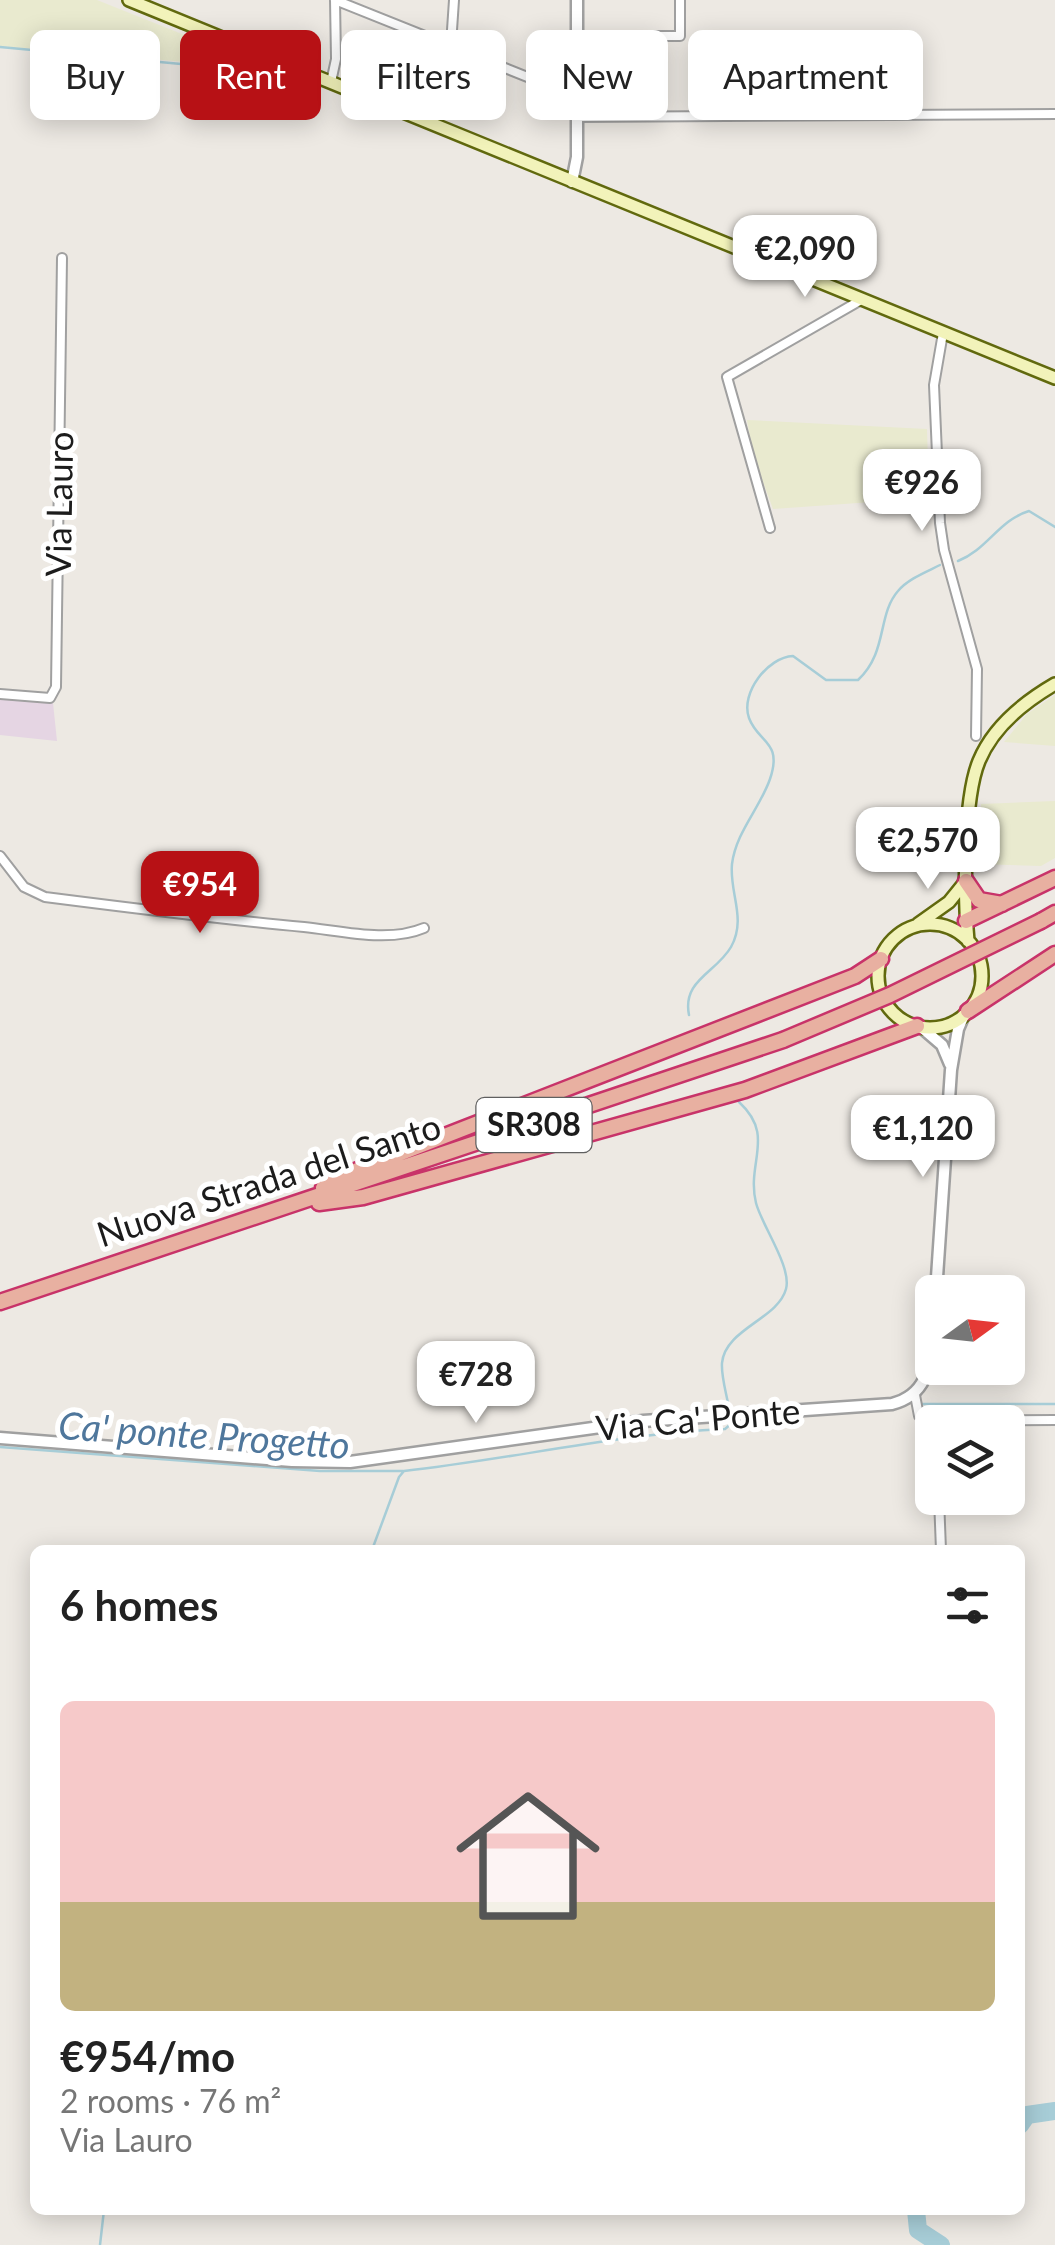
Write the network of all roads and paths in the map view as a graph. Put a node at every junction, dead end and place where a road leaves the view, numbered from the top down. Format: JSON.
{"nodes":[{"id":1,"x":128,"y":0,"type":"edge"},
{"id":2,"x":335,"y":0,"type":"edge"},
{"id":3,"x":454,"y":0,"type":"edge"},
{"id":4,"x":577,"y":0,"type":"edge"},
{"id":5,"x":680,"y":0,"type":"edge"},
{"id":6,"x":412,"y":30,"type":"edge"},
{"id":7,"x":452,"y":30,"type":"edge"},
{"id":8,"x":577,"y":30,"type":"edge"},
{"id":9,"x":668,"y":36,"type":"edge"},
{"id":10,"x":330,"y":82,"type":"junction"},
{"id":11,"x":1055,"y":114,"type":"edge"},
{"id":12,"x":668,"y":116,"type":"edge"},
{"id":13,"x":576,"y":120,"type":"edge"},
{"id":14,"x":572,"y":182,"type":"junction"},
{"id":15,"x":62,"y":258,"type":"dead end"},
{"id":16,"x":861,"y":300,"type":"junction"},
{"id":17,"x":943,"y":333,"type":"junction"},
{"id":18,"x":1055,"y":378,"type":"edge"},
{"id":19,"x":770,"y":528,"type":"dead end"},
{"id":20,"x":1055,"y":684,"type":"edge"},
{"id":21,"x":0,"y":694,"type":"edge"},
{"id":22,"x":976,"y":736,"type":"dead end"},
{"id":23,"x":0,"y":856,"type":"edge"},
{"id":24,"x":1055,"y":878,"type":"edge"},
{"id":25,"x":966,"y":881,"type":"junction"},
{"id":26,"x":1003,"y":904,"type":"junction"},
{"id":27,"x":1048,"y":917,"type":"edge"},
{"id":28,"x":966,"y":921,"type":"junction"},
{"id":29,"x":913,"y":927,"type":"junction"},
{"id":30,"x":946,"y":927,"type":"junction"},
{"id":31,"x":424,"y":928,"type":"dead end"},
{"id":32,"x":968,"y":942,"type":"junction"},
{"id":33,"x":1055,"y":954,"type":"edge"},
{"id":34,"x":881,"y":959,"type":"junction"},
{"id":35,"x":966,"y":1013,"type":"junction"},
{"id":36,"x":919,"y":1027,"type":"junction"},
{"id":37,"x":951,"y":1070,"type":"junction"},
{"id":38,"x":284,"y":1208,"type":"junction"},
{"id":39,"x":937,"y":1275,"type":"edge"},
{"id":40,"x":0,"y":1302,"type":"edge"},
{"id":41,"x":921,"y":1385,"type":"edge"},
{"id":42,"x":915,"y":1395,"type":"junction"},
{"id":43,"x":917,"y":1405,"type":"edge"},
{"id":44,"x":1025,"y":1420,"type":"edge"},
{"id":45,"x":1055,"y":1420,"type":"edge"},
{"id":46,"x":0,"y":1438,"type":"edge"},
{"id":47,"x":940,"y":1515,"type":"edge"},
{"id":48,"x":941,"y":1545,"type":"edge"}],
"edges":[{"from":1,"to":10,"type":"main road"},
{"from":2,"to":6,"type":"street"},
{"from":2,"to":10,"type":"street"},
{"from":3,"to":7,"type":"street"},
{"from":4,"to":8,"type":"street"},
{"from":5,"to":9,"type":"street"},
{"from":10,"to":14,"type":"main road"},
{"from":11,"to":12,"type":"street"},
{"from":13,"to":14,"type":"street"},
{"from":14,"to":16,"type":"main road"},
{"from":15,"to":21,"type":"street","name":"Via Lauro"},
{"from":16,"to":17,"type":"main road"},
{"from":16,"to":19,"type":"street"},
{"from":17,"to":18,"type":"main road"},
{"from":17,"to":22,"type":"street"},
{"from":20,"to":25,"type":"main road"},
{"from":23,"to":31,"type":"street"},
{"from":24,"to":26,"type":"highway"},
{"from":25,"to":26,"type":"highway"},
{"from":25,"to":28,"type":"main road"},
{"from":25,"to":29,"type":"main road"},
{"from":26,"to":28,"type":"highway"},
{"from":27,"to":38,"type":"highway","name":"Nuova Strada del Santo","number":"SR308","bridge":true},
{"from":28,"to":30,"type":"main road"},
{"from":28,"to":32,"type":"main road"},
{"from":29,"to":30,"type":"main road"},
{"from":29,"to":34,"type":"main road"},
{"from":30,"to":32,"type":"main road"},
{"from":32,"to":35,"type":"main road"},
{"from":33,"to":35,"type":"highway"},
{"from":34,"to":36,"type":"main road"},
{"from":34,"to":38,"type":"highway"},
{"from":35,"to":36,"type":"main road"},
{"from":35,"to":37,"type":"street"},
{"from":36,"to":37,"type":"street"},
{"from":36,"to":38,"type":"highway"},
{"from":37,"to":39,"type":"street"},
{"from":38,"to":40,"type":"highway","name":"Nuova Strada del Santo","number":"SR308"},
{"from":41,"to":42,"type":"street"},
{"from":42,"to":43,"type":"street"},
{"from":42,"to":46,"type":"street","name":"Via Ca' Ponte"},
{"from":44,"to":45,"type":"street"},
{"from":47,"to":48,"type":"street"}]}
